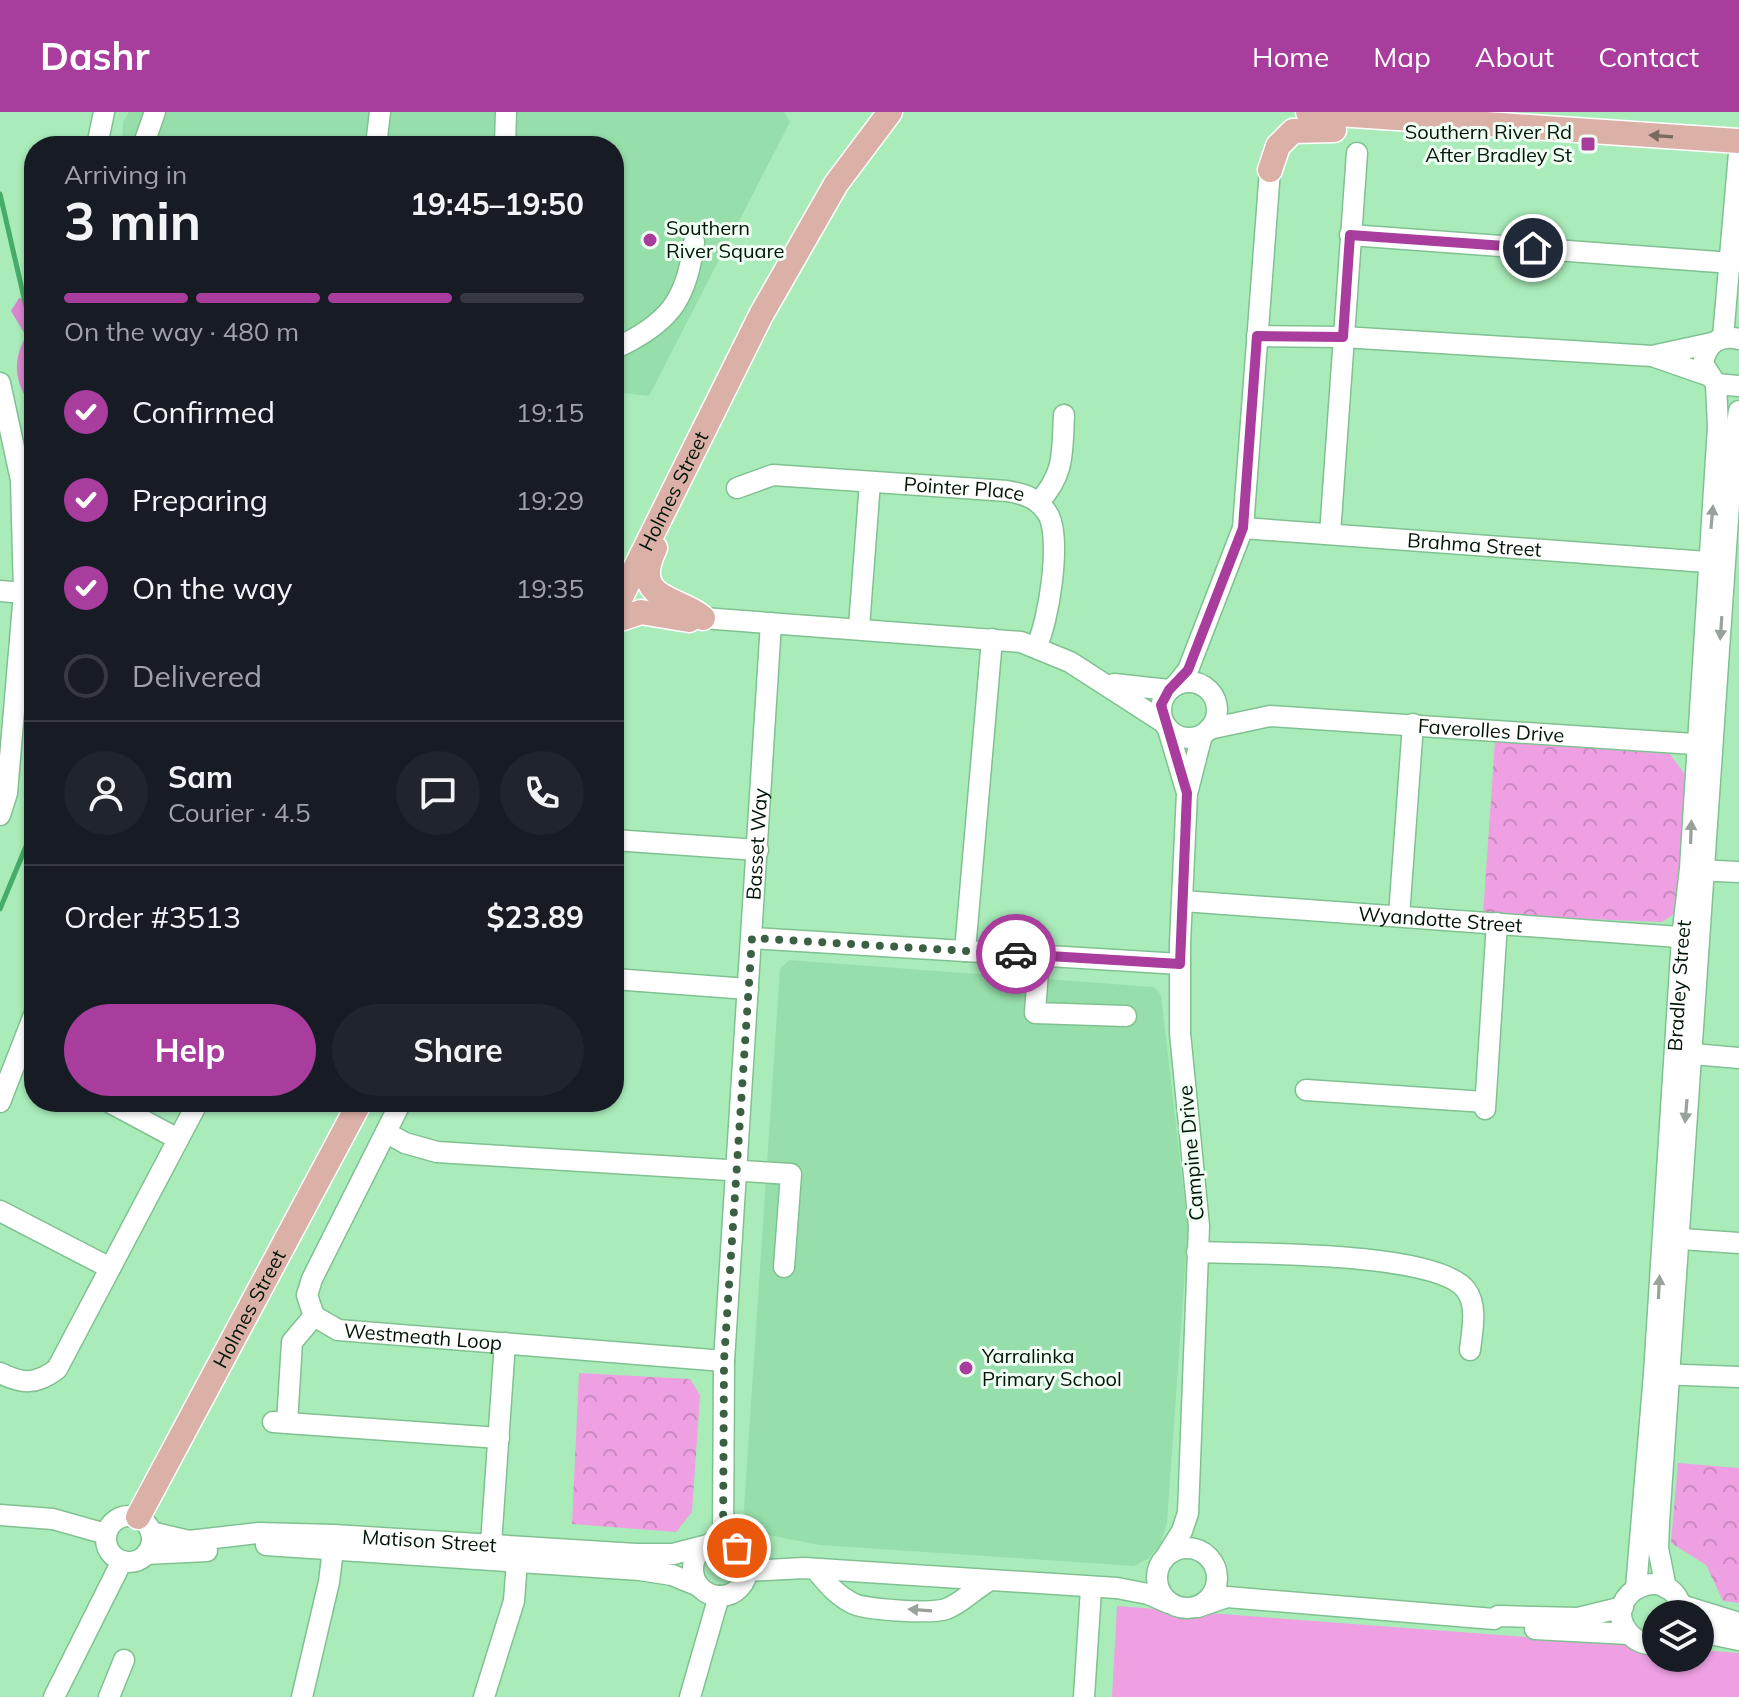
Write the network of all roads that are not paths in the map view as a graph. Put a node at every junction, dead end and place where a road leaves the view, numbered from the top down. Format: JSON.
{"nodes":[{"id":1,"x":92,"y":112,"type":"edge"},
{"id":2,"x":104,"y":112,"type":"edge"},
{"id":3,"x":155,"y":112,"type":"edge"},
{"id":4,"x":380,"y":112,"type":"edge"},
{"id":5,"x":506,"y":112,"type":"edge"},
{"id":6,"x":865,"y":112,"type":"edge"},
{"id":7,"x":890,"y":112,"type":"edge"},
{"id":8,"x":1308,"y":112,"type":"edge"},
{"id":9,"x":1431,"y":121,"type":"junction"},
{"id":10,"x":96,"y":136,"type":"edge"},
{"id":11,"x":98,"y":136,"type":"edge"},
{"id":12,"x":147,"y":136,"type":"edge"},
{"id":13,"x":377,"y":136,"type":"edge"},
{"id":14,"x":505,"y":136,"type":"edge"},
{"id":15,"x":1739,"y":141,"type":"edge"},
{"id":16,"x":863,"y":146,"type":"junction"},
{"id":17,"x":1357,"y":153,"type":"dead end"},
{"id":18,"x":1739,"y":153,"type":"edge"},
{"id":19,"x":1270,"y":170,"type":"joint"},
{"id":20,"x":1350,"y":235,"type":"junction"},
{"id":21,"x":694,"y":242,"type":"dead end"},
{"id":22,"x":1732,"y":263,"type":"junction"},
{"id":23,"x":1257,"y":336,"type":"junction"},
{"id":24,"x":1343,"y":337,"type":"junction"},
{"id":25,"x":1725,"y":340,"type":"edge"},
{"id":26,"x":624,"y":344,"type":"edge"},
{"id":27,"x":1652,"y":356,"type":"junction"},
{"id":28,"x":732,"y":372,"type":"junction"},
{"id":29,"x":1711,"y":380,"type":"junction"},
{"id":30,"x":0,"y":383,"type":"edge"},
{"id":31,"x":1739,"y":386,"type":"edge"},
{"id":32,"x":1739,"y":411,"type":"edge"},
{"id":33,"x":1064,"y":415,"type":"dead end"},
{"id":34,"x":5,"y":424,"type":"edge"},
{"id":35,"x":707,"y":430,"type":"junction"},
{"id":36,"x":870,"y":482,"type":"junction"},
{"id":37,"x":737,"y":488,"type":"dead end"},
{"id":38,"x":1039,"y":502,"type":"junction"},
{"id":39,"x":1243,"y":528,"type":"junction"},
{"id":40,"x":1330,"y":534,"type":"junction"},
{"id":41,"x":1707,"y":562,"type":"junction"},
{"id":42,"x":624,"y":566,"type":"edge"},
{"id":43,"x":0,"y":591,"type":"edge"},
{"id":44,"x":624,"y":592,"type":"edge"},
{"id":45,"x":24,"y":593,"type":"joint"},
{"id":46,"x":624,"y":618,"type":"edge"},
{"id":47,"x":703,"y":618,"type":"junction"},
{"id":48,"x":771,"y":623,"type":"junction"},
{"id":49,"x":859,"y":627,"type":"junction"},
{"id":50,"x":1201,"y":636,"type":"junction"},
{"id":51,"x":992,"y":639,"type":"junction"},
{"id":52,"x":1036,"y":647,"type":"junction"},
{"id":53,"x":24,"y":665,"type":"edge"},
{"id":54,"x":1107,"y":683,"type":"junction"},
{"id":55,"x":1173,"y":687,"type":"junction"},
{"id":56,"x":1210,"y":693,"type":"junction"},
{"id":57,"x":1270,"y":716,"type":"junction"},
{"id":58,"x":1413,"y":724,"type":"junction"},
{"id":59,"x":1166,"y":726,"type":"junction"},
{"id":60,"x":1206,"y":732,"type":"junction"},
{"id":61,"x":1705,"y":744,"type":"junction"},
{"id":62,"x":1187,"y":793,"type":"junction"},
{"id":63,"x":0,"y":815,"type":"edge"},
{"id":64,"x":624,"y":841,"type":"edge"},
{"id":65,"x":758,"y":850,"type":"junction"},
{"id":66,"x":1698,"y":870,"type":"junction"},
{"id":67,"x":1739,"y":872,"type":"edge"},
{"id":68,"x":1183,"y":901,"type":"junction"},
{"id":69,"x":1399,"y":916,"type":"junction"},
{"id":70,"x":1497,"y":923,"type":"junction"},
{"id":71,"x":752,"y":938,"type":"junction"},
{"id":72,"x":1690,"y":938,"type":"junction"},
{"id":73,"x":965,"y":951,"type":"junction"},
{"id":74,"x":1039,"y":955,"type":"junction"},
{"id":75,"x":1180,"y":964,"type":"junction"},
{"id":76,"x":624,"y":980,"type":"edge"},
{"id":77,"x":748,"y":989,"type":"junction"},
{"id":78,"x":1126,"y":1016,"type":"dead end"},
{"id":79,"x":1683,"y":1054,"type":"junction"},
{"id":80,"x":1739,"y":1058,"type":"edge"},
{"id":81,"x":24,"y":1060,"type":"edge"},
{"id":82,"x":1306,"y":1090,"type":"dead end"},
{"id":83,"x":0,"y":1102,"type":"edge"},
{"id":84,"x":128,"y":1112,"type":"edge"},
{"id":85,"x":193,"y":1112,"type":"edge"},
{"id":86,"x":355,"y":1112,"type":"edge"},
{"id":87,"x":396,"y":1112,"type":"edge"},
{"id":88,"x":387,"y":1133,"type":"junction"},
{"id":89,"x":178,"y":1139,"type":"junction"},
{"id":90,"x":736,"y":1170,"type":"junction"},
{"id":91,"x":0,"y":1211,"type":"edge"},
{"id":92,"x":1670,"y":1238,"type":"junction"},
{"id":93,"x":1739,"y":1243,"type":"edge"},
{"id":94,"x":1197,"y":1252,"type":"junction"},
{"id":95,"x":784,"y":1267,"type":"dead end"},
{"id":96,"x":110,"y":1268,"type":"junction"},
{"id":97,"x":314,"y":1316,"type":"junction"},
{"id":98,"x":505,"y":1343,"type":"junction"},
{"id":99,"x":1470,"y":1350,"type":"dead end"},
{"id":100,"x":724,"y":1361,"type":"junction"},
{"id":101,"x":0,"y":1373,"type":"edge"},
{"id":102,"x":1662,"y":1374,"type":"junction"},
{"id":103,"x":1739,"y":1377,"type":"edge"},
{"id":104,"x":499,"y":1438,"type":"junction"},
{"id":105,"x":1188,"y":1513,"type":"junction"},
{"id":106,"x":0,"y":1515,"type":"edge"},
{"id":107,"x":144,"y":1524,"type":"junction"},
{"id":108,"x":106,"y":1534,"type":"junction"},
{"id":109,"x":334,"y":1543,"type":"junction"},
{"id":110,"x":491,"y":1544,"type":"junction"},
{"id":111,"x":715,"y":1544,"type":"junction"},
{"id":112,"x":146,"y":1554,"type":"junction"},
{"id":113,"x":1165,"y":1558,"type":"junction"},
{"id":114,"x":122,"y":1561,"type":"junction"},
{"id":115,"x":517,"y":1561,"type":"junction"},
{"id":116,"x":1212,"y":1561,"type":"junction"},
{"id":117,"x":815,"y":1569,"type":"junction"},
{"id":118,"x":747,"y":1571,"type":"junction"},
{"id":119,"x":989,"y":1581,"type":"junction"},
{"id":120,"x":699,"y":1586,"type":"junction"},
{"id":121,"x":1117,"y":1588,"type":"junction"},
{"id":122,"x":1636,"y":1588,"type":"junction"},
{"id":123,"x":1666,"y":1588,"type":"junction"},
{"id":124,"x":1091,"y":1589,"type":"junction"},
{"id":125,"x":719,"y":1596,"type":"junction"},
{"id":126,"x":1268,"y":1600,"type":"junction"},
{"id":127,"x":1675,"y":1600,"type":"edge"},
{"id":128,"x":1169,"y":1603,"type":"junction"},
{"id":129,"x":1198,"y":1607,"type":"junction"},
{"id":130,"x":1623,"y":1607,"type":"junction"},
{"id":131,"x":1714,"y":1617,"type":"edge"},
{"id":132,"x":1494,"y":1619,"type":"junction"},
{"id":133,"x":1739,"y":1623,"type":"edge"},
{"id":134,"x":1629,"y":1634,"type":"junction"},
{"id":135,"x":1714,"y":1635,"type":"edge"},
{"id":136,"x":1739,"y":1640,"type":"edge"},
{"id":137,"x":1642,"y":1642,"type":"edge"},
{"id":138,"x":124,"y":1660,"type":"dead end"},
{"id":139,"x":54,"y":1697,"type":"edge"},
{"id":140,"x":109,"y":1697,"type":"edge"},
{"id":141,"x":302,"y":1697,"type":"edge"},
{"id":142,"x":484,"y":1697,"type":"edge"},
{"id":143,"x":690,"y":1697,"type":"edge"},
{"id":144,"x":1084,"y":1697,"type":"edge"}],
"edges":[{"from":1,"to":10,"type":"street"},
{"from":2,"to":11,"type":"street"},
{"from":3,"to":12,"type":"street"},
{"from":4,"to":13,"type":"street"},
{"from":5,"to":14,"type":"street"},
{"from":6,"to":16,"type":"main road","name":"Holmes Street"},
{"from":7,"to":16,"type":"main road","name":"Holmes Street"},
{"from":8,"to":9,"type":"main road"},
{"from":15,"to":9,"type":"main road","one_way":true},
{"from":9,"to":19,"type":"main road"},
{"from":16,"to":28,"type":"main road","name":"Holmes Street"},
{"from":17,"to":20,"type":"street"},
{"from":18,"to":22,"type":"street"},
{"from":19,"to":23,"type":"street"},
{"from":20,"to":22,"type":"street"},
{"from":20,"to":24,"type":"street"},
{"from":21,"to":26,"type":"street"},
{"from":22,"to":25,"type":"street"},
{"from":23,"to":24,"type":"street"},
{"from":23,"to":39,"type":"street"},
{"from":24,"to":27,"type":"street"},
{"from":24,"to":40,"type":"street"},
{"from":25,"to":27,"type":"street"},
{"from":25,"to":29,"type":"street","name":"Bradley Street"},
{"from":27,"to":29,"type":"street"},
{"from":28,"to":35,"type":"main road","name":"Holmes Street"},
{"from":28,"to":42,"type":"main road","name":"Holmes Street"},
{"from":29,"to":31,"type":"street"},
{"from":41,"to":29,"type":"street","name":"Bradley Street","one_way":true},
{"from":30,"to":34,"type":"street"},
{"from":32,"to":61,"type":"street","name":"Bradley Street","one_way":true},
{"from":33,"to":38,"type":"street"},
{"from":34,"to":45,"type":"street"},
{"from":35,"to":44,"type":"main road","name":"Holmes Street"},
{"from":35,"to":47,"type":"main road"},
{"from":36,"to":37,"type":"street","name":"Pointer Place"},
{"from":36,"to":38,"type":"street","name":"Pointer Place"},
{"from":36,"to":49,"type":"street"},
{"from":38,"to":52,"type":"street","name":"Pointer Place"},
{"from":39,"to":40,"type":"street","name":"Brahma Street"},
{"from":39,"to":50,"type":"street"},
{"from":40,"to":41,"type":"street","name":"Brahma Street"},
{"from":41,"to":61,"type":"street","name":"Bradley Street"},
{"from":43,"to":45,"type":"street"},
{"from":46,"to":47,"type":"main road"},
{"from":47,"to":48,"type":"street"},
{"from":48,"to":49,"type":"street"},
{"from":48,"to":65,"type":"street","name":"Basset Way"},
{"from":49,"to":51,"type":"street"},
{"from":50,"to":55,"type":"street"},
{"from":50,"to":56,"type":"street"},
{"from":51,"to":52,"type":"street"},
{"from":51,"to":73,"type":"street"},
{"from":52,"to":54,"type":"street"},
{"from":53,"to":63,"type":"street"},
{"from":54,"to":55,"type":"street"},
{"from":54,"to":59,"type":"street"},
{"from":55,"to":56,"type":"street"},
{"from":55,"to":59,"type":"street"},
{"from":56,"to":57,"type":"street","name":"Faverolles Drive"},
{"from":56,"to":60,"type":"street"},
{"from":57,"to":58,"type":"street","name":"Faverolles Drive"},
{"from":57,"to":60,"type":"street","name":"Faverolles Drive"},
{"from":58,"to":61,"type":"street","name":"Faverolles Drive"},
{"from":58,"to":69,"type":"street"},
{"from":59,"to":60,"type":"street"},
{"from":59,"to":62,"type":"street","name":"Campine Drive"},
{"from":60,"to":62,"type":"street","name":"Campine Drive"},
{"from":61,"to":66,"type":"street","name":"Bradley Street"},
{"from":62,"to":68,"type":"street","name":"Campine Drive"},
{"from":64,"to":65,"type":"street"},
{"from":65,"to":71,"type":"street","name":"Basset Way"},
{"from":66,"to":67,"type":"street"},
{"from":66,"to":72,"type":"street","name":"Bradley Street"},
{"from":68,"to":69,"type":"street","name":"Wyandotte Street"},
{"from":68,"to":75,"type":"street","name":"Campine Drive"},
{"from":69,"to":70,"type":"street","name":"Wyandotte Street"},
{"from":70,"to":72,"type":"street","name":"Wyandotte Street"},
{"from":70,"to":82,"type":"street"},
{"from":71,"to":73,"type":"street"},
{"from":71,"to":77,"type":"street","name":"Basset Way"},
{"from":72,"to":79,"type":"street","name":"Bradley Street"},
{"from":73,"to":74,"type":"street"},
{"from":74,"to":75,"type":"street"},
{"from":74,"to":78,"type":"street"},
{"from":75,"to":94,"type":"street","name":"Campine Drive"},
{"from":76,"to":77,"type":"street"},
{"from":77,"to":90,"type":"street","name":"Basset Way"},
{"from":79,"to":80,"type":"street"},
{"from":79,"to":92,"type":"street","name":"Bradley Street"},
{"from":81,"to":83,"type":"street"},
{"from":84,"to":89,"type":"street"},
{"from":85,"to":89,"type":"street"},
{"from":86,"to":107,"type":"main road","name":"Holmes Street"},
{"from":87,"to":88,"type":"street"},
{"from":88,"to":90,"type":"street"},
{"from":88,"to":97,"type":"street"},
{"from":89,"to":96,"type":"street"},
{"from":90,"to":95,"type":"street"},
{"from":90,"to":100,"type":"street","name":"Basset Way"},
{"from":91,"to":96,"type":"street"},
{"from":92,"to":93,"type":"street"},
{"from":92,"to":102,"type":"street","name":"Bradley Street"},
{"from":94,"to":99,"type":"street"},
{"from":94,"to":105,"type":"street","name":"Campine Drive"},
{"from":96,"to":101,"type":"street"},
{"from":97,"to":98,"type":"street","name":"Westmeath Loop"},
{"from":97,"to":104,"type":"street"},
{"from":98,"to":100,"type":"street","name":"Westmeath Loop"},
{"from":98,"to":104,"type":"street"},
{"from":100,"to":111,"type":"street","name":"Basset Way"},
{"from":102,"to":103,"type":"street"},
{"from":102,"to":122,"type":"street","name":"Bradley Street"},
{"from":102,"to":123,"type":"street","name":"Bradley Street"},
{"from":104,"to":110,"type":"street"},
{"from":105,"to":113,"type":"street","name":"Campine Drive"},
{"from":105,"to":116,"type":"street","name":"Campine Drive"},
{"from":106,"to":108,"type":"street"},
{"from":107,"to":108,"type":"street"},
{"from":107,"to":109,"type":"street","name":"Matison Street"},
{"from":107,"to":112,"type":"street"},
{"from":108,"to":114,"type":"street"},
{"from":109,"to":110,"type":"street","name":"Matison Street"},
{"from":109,"to":112,"type":"street","name":"Matison Street"},
{"from":109,"to":115,"type":"street","name":"Matison Street"},
{"from":109,"to":141,"type":"street"},
{"from":110,"to":111,"type":"street","name":"Matison Street"},
{"from":111,"to":118,"type":"street"},
{"from":111,"to":120,"type":"street"},
{"from":112,"to":114,"type":"street"},
{"from":113,"to":116,"type":"street"},
{"from":113,"to":121,"type":"street"},
{"from":113,"to":128,"type":"street"},
{"from":114,"to":139,"type":"street"},
{"from":115,"to":120,"type":"street","name":"Matison Street"},
{"from":115,"to":142,"type":"street"},
{"from":116,"to":126,"type":"street"},
{"from":116,"to":129,"type":"street"},
{"from":117,"to":118,"type":"street"},
{"from":117,"to":119,"type":"street"},
{"from":119,"to":117,"type":"street","one_way":true},
{"from":118,"to":125,"type":"street"},
{"from":119,"to":124,"type":"street"},
{"from":120,"to":125,"type":"street"},
{"from":121,"to":124,"type":"street"},
{"from":121,"to":128,"type":"street"},
{"from":122,"to":123,"type":"street"},
{"from":122,"to":130,"type":"street"},
{"from":123,"to":127,"type":"street"},
{"from":124,"to":144,"type":"street"},
{"from":125,"to":143,"type":"street"},
{"from":126,"to":129,"type":"street"},
{"from":126,"to":132,"type":"street"},
{"from":128,"to":129,"type":"street"},
{"from":130,"to":132,"type":"street"},
{"from":130,"to":134,"type":"street"},
{"from":131,"to":133,"type":"street"},
{"from":132,"to":134,"type":"street"},
{"from":134,"to":137,"type":"street"},
{"from":135,"to":136,"type":"street"},
{"from":138,"to":140,"type":"street"}]}
